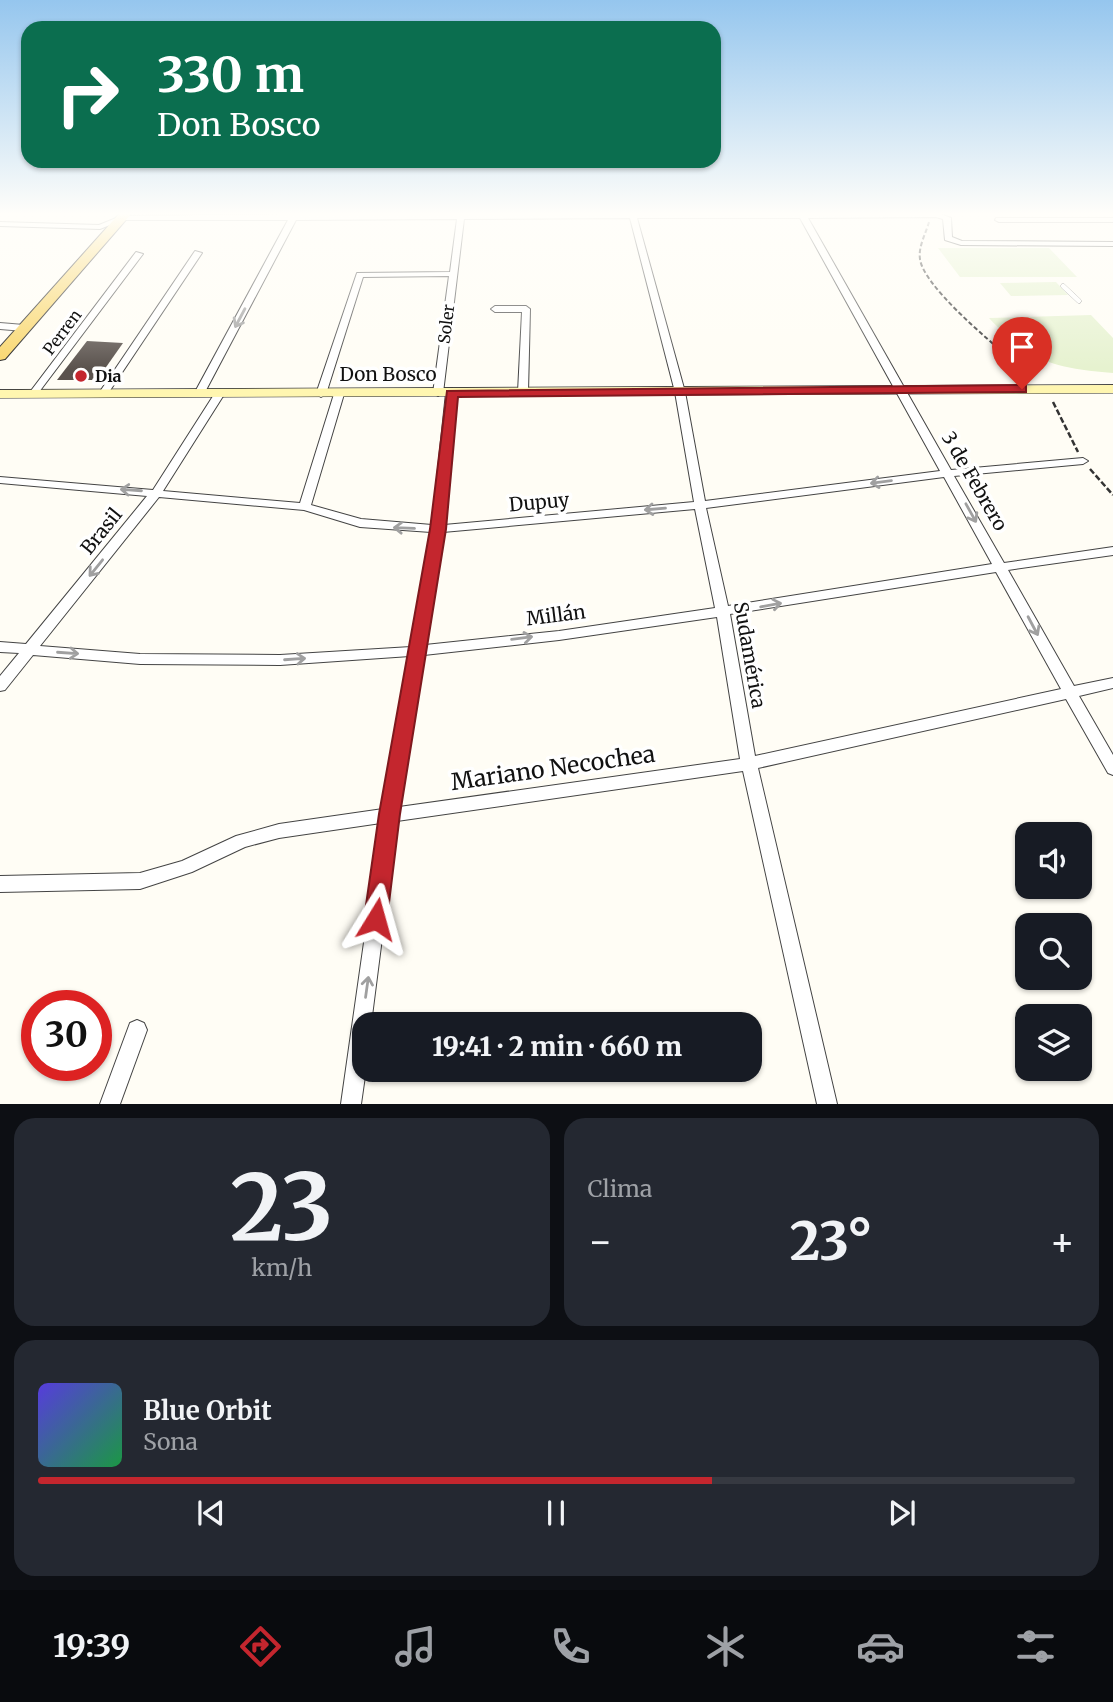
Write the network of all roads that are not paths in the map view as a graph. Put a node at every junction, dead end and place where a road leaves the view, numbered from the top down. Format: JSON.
{"nodes":[{"id":1,"x":66,"y":266,"type":"edge"},
{"id":2,"x":71,"y":266,"type":"edge"},
{"id":3,"x":130,"y":266,"type":"edge"},
{"id":4,"x":190,"y":266,"type":"edge"},
{"id":5,"x":268,"y":266,"type":"edge"},
{"id":6,"x":454,"y":266,"type":"edge"},
{"id":7,"x":647,"y":266,"type":"edge"},
{"id":8,"x":831,"y":266,"type":"edge"},
{"id":9,"x":453,"y":275,"type":"junction"},
{"id":10,"x":1063,"y":286,"type":"dead end"},
{"id":11,"x":1079,"y":301,"type":"dead end"},
{"id":12,"x":495,"y":309,"type":"dead end"},
{"id":13,"x":12,"y":327,"type":"edge"},
{"id":14,"x":0,"y":341,"type":"edge"},
{"id":15,"x":0,"y":356,"type":"edge"},
{"id":16,"x":900,"y":390,"type":"junction"},
{"id":17,"x":680,"y":391,"type":"junction"},
{"id":18,"x":523,"y":392,"type":"junction"},
{"id":19,"x":1111,"y":392,"type":"edge"},
{"id":20,"x":104,"y":393,"type":"junction"},
{"id":21,"x":200,"y":393,"type":"junction"},
{"id":22,"x":220,"y":393,"type":"junction"},
{"id":23,"x":445,"y":393,"type":"junction"},
{"id":24,"x":0,"y":394,"type":"edge"},
{"id":25,"x":33,"y":394,"type":"junction"},
{"id":26,"x":321,"y":394,"type":"junction"},
{"id":27,"x":339,"y":394,"type":"junction"},
{"id":28,"x":1083,"y":461,"type":"road end"},
{"id":29,"x":949,"y":474,"type":"junction"},
{"id":30,"x":0,"y":480,"type":"edge"},
{"id":31,"x":157,"y":492,"type":"junction"},
{"id":32,"x":700,"y":505,"type":"junction"},
{"id":33,"x":305,"y":507,"type":"junction"},
{"id":34,"x":438,"y":529,"type":"junction"},
{"id":35,"x":1113,"y":551,"type":"edge"},
{"id":36,"x":1001,"y":565,"type":"junction"},
{"id":37,"x":723,"y":613,"type":"junction"},
{"id":38,"x":0,"y":647,"type":"edge"},
{"id":39,"x":30,"y":651,"type":"junction"},
{"id":40,"x":419,"y":651,"type":"junction"},
{"id":41,"x":1113,"y":683,"type":"edge"},
{"id":42,"x":0,"y":686,"type":"edge"},
{"id":43,"x":1068,"y":693,"type":"junction"},
{"id":44,"x":749,"y":764,"type":"junction"},
{"id":45,"x":1113,"y":769,"type":"edge"},
{"id":46,"x":390,"y":814,"type":"junction"},
{"id":47,"x":0,"y":884,"type":"edge"},
{"id":48,"x":137,"y":1030,"type":"dead end"},
{"id":49,"x":110,"y":1104,"type":"edge"},
{"id":50,"x":351,"y":1104,"type":"edge"},
{"id":51,"x":827,"y":1104,"type":"edge"}],
"edges":[{"from":1,"to":13,"type":"main road"},
{"from":2,"to":13,"type":"main road"},
{"from":3,"to":25,"type":"street","name":"Perren"},
{"from":4,"to":20,"type":"street"},
{"from":5,"to":21,"type":"street","one_way":true},
{"from":6,"to":9,"type":"street","name":"Soler"},
{"from":7,"to":17,"type":"street","name":"Sudamérica"},
{"from":8,"to":16,"type":"street","name":"3 de Febrero"},
{"from":9,"to":23,"type":"street","name":"Soler"},
{"from":9,"to":26,"type":"street"},
{"from":10,"to":11,"type":"lane"},
{"from":12,"to":18,"type":"street"},
{"from":13,"to":14,"type":"main road"},
{"from":13,"to":15,"type":"main road"},
{"from":16,"to":17,"type":"main road","name":"Don Bosco"},
{"from":16,"to":19,"type":"main road","name":"Don Bosco"},
{"from":16,"to":29,"type":"street","name":"3 de Febrero"},
{"from":17,"to":18,"type":"main road","name":"Don Bosco"},
{"from":17,"to":32,"type":"street","name":"Sudamérica"},
{"from":18,"to":23,"type":"main road","name":"Don Bosco"},
{"from":20,"to":21,"type":"main road","name":"Don Bosco"},
{"from":20,"to":25,"type":"main road","name":"Don Bosco"},
{"from":21,"to":22,"type":"main road","name":"Don Bosco"},
{"from":22,"to":26,"type":"main road","name":"Don Bosco"},
{"from":22,"to":31,"type":"street","name":"Brasil"},
{"from":23,"to":27,"type":"main road","name":"Don Bosco"},
{"from":23,"to":34,"type":"street","name":"Soler"},
{"from":24,"to":25,"type":"main road","name":"Don Bosco"},
{"from":26,"to":27,"type":"main road","name":"Don Bosco"},
{"from":27,"to":33,"type":"street"},
{"from":28,"to":29,"type":"street","name":"Dupuy"},
{"from":29,"to":32,"type":"street","name":"Dupuy","one_way":true},
{"from":29,"to":36,"type":"street","name":"3 de Febrero","one_way":true},
{"from":31,"to":30,"type":"street","name":"Dupuy","one_way":true},
{"from":31,"to":33,"type":"street","name":"Dupuy"},
{"from":31,"to":39,"type":"street","name":"Brasil","one_way":true},
{"from":32,"to":34,"type":"street","name":"Dupuy","one_way":true},
{"from":32,"to":37,"type":"street","name":"Sudamérica"},
{"from":34,"to":33,"type":"street","name":"Dupuy","one_way":true},
{"from":34,"to":40,"type":"street","name":"Soler"},
{"from":35,"to":36,"type":"street","name":"Millán"},
{"from":37,"to":36,"type":"street","name":"Millán","one_way":true},
{"from":36,"to":43,"type":"street","name":"3 de Febrero","one_way":true},
{"from":40,"to":37,"type":"street","name":"Millán","one_way":true},
{"from":37,"to":44,"type":"street","name":"Sudamérica"},
{"from":38,"to":39,"type":"street","name":"Millán"},
{"from":39,"to":40,"type":"street","name":"Millán","one_way":true},
{"from":39,"to":42,"type":"street","name":"Brasil"},
{"from":40,"to":46,"type":"street","name":"Soler"},
{"from":41,"to":43,"type":"street","name":"Mariano Necochea"},
{"from":43,"to":44,"type":"street","name":"Mariano Necochea"},
{"from":43,"to":45,"type":"street","name":"3 de Febrero"},
{"from":44,"to":46,"type":"street","name":"Mariano Necochea"},
{"from":44,"to":51,"type":"street","name":"Sudamérica"},
{"from":46,"to":47,"type":"street","name":"Mariano Necochea"},
{"from":50,"to":46,"type":"street","name":"Soler","one_way":true},
{"from":48,"to":49,"type":"street"}]}
